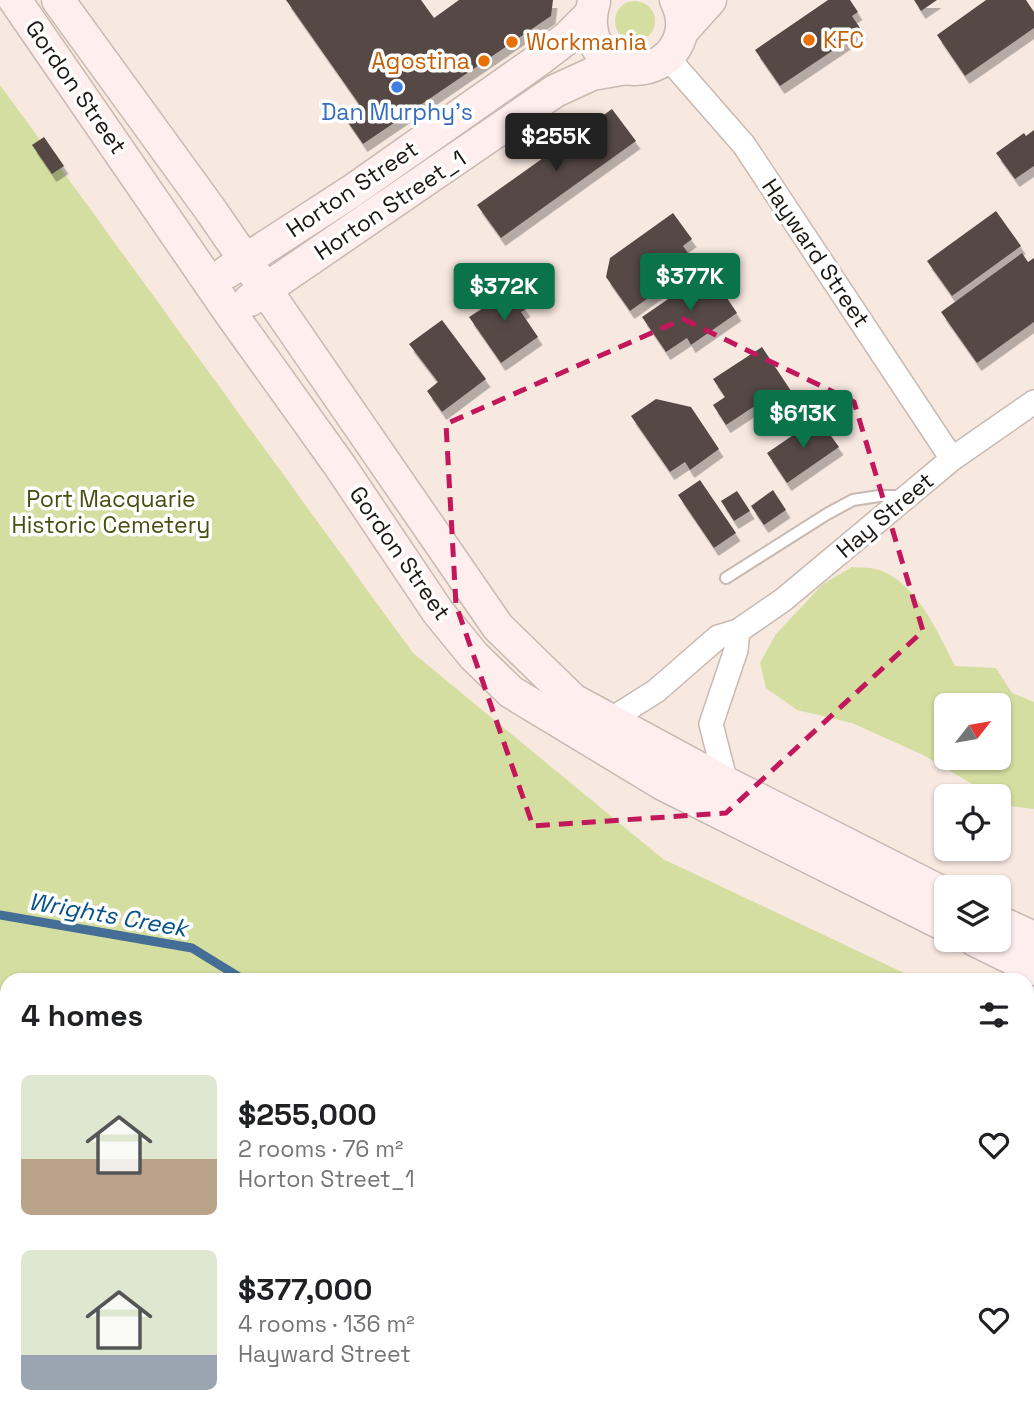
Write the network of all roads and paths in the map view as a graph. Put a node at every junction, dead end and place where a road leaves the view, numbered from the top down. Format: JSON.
{"nodes":[{"id":1,"x":15,"y":0,"type":"edge"},
{"id":2,"x":58,"y":0,"type":"edge"},
{"id":3,"x":709,"y":0,"type":"edge"},
{"id":4,"x":592,"y":7,"type":"edge"},
{"id":5,"x":680,"y":14,"type":"edge"},
{"id":6,"x":667,"y":57,"type":"junction"},
{"id":7,"x":627,"y":68,"type":"junction"},
{"id":8,"x":244,"y":260,"type":"junction"},
{"id":9,"x":211,"y":283,"type":"junction"},
{"id":10,"x":265,"y":289,"type":"junction"},
{"id":11,"x":231,"y":314,"type":"junction"},
{"id":12,"x":1034,"y":402,"type":"edge"},
{"id":13,"x":952,"y":459,"type":"junction"},
{"id":14,"x":908,"y":495,"type":"junction"},
{"id":15,"x":726,"y":578,"type":"dead end"},
{"id":16,"x":738,"y":631,"type":"junction"},
{"id":17,"x":610,"y":720,"type":"junction"},
{"id":18,"x":726,"y":783,"type":"junction"},
{"id":19,"x":934,"y":888,"type":"edge"},
{"id":20,"x":934,"y":920,"type":"edge"},
{"id":21,"x":1011,"y":927,"type":"edge"},
{"id":22,"x":1034,"y":938,"type":"edge"},
{"id":23,"x":999,"y":952,"type":"edge"},
{"id":24,"x":1034,"y":969,"type":"edge"}],
"edges":[{"from":1,"to":9,"type":"main road","name":"Gordon Street"},
{"from":2,"to":8,"type":"main road","name":"Gordon Street"},
{"from":3,"to":5,"type":"main road"},
{"from":4,"to":7,"type":"main road"},
{"from":4,"to":8,"type":"main road","name":"Horton Street"},
{"from":5,"to":6,"type":"main road"},
{"from":6,"to":7,"type":"main road","name":"Horton Street_1"},
{"from":6,"to":13,"type":"street","name":"Hayward Street"},
{"from":7,"to":10,"type":"main road","name":"Horton Street_1"},
{"from":8,"to":9,"type":"main road","name":"Horton Street"},
{"from":8,"to":10,"type":"main road","name":"Gordon Street"},
{"from":9,"to":11,"type":"main road","name":"Gordon Street"},
{"from":10,"to":11,"type":"main road"},
{"from":10,"to":17,"type":"main road","name":"Gordon Street"},
{"from":11,"to":20,"type":"main road","name":"Gordon Street"},
{"from":12,"to":13,"type":"street","name":"Hay Street"},
{"from":13,"to":14,"type":"street","name":"Hay Street"},
{"from":14,"to":15,"type":"lane"},
{"from":14,"to":16,"type":"street","name":"Hay Street"},
{"from":16,"to":17,"type":"street","name":"Hay Street"},
{"from":16,"to":18,"type":"street"},
{"from":17,"to":18,"type":"main road","name":"Gordon Street"},
{"from":18,"to":19,"type":"main road","name":"Gordon Street"},
{"from":21,"to":22,"type":"main road"},
{"from":23,"to":24,"type":"main road"}]}
